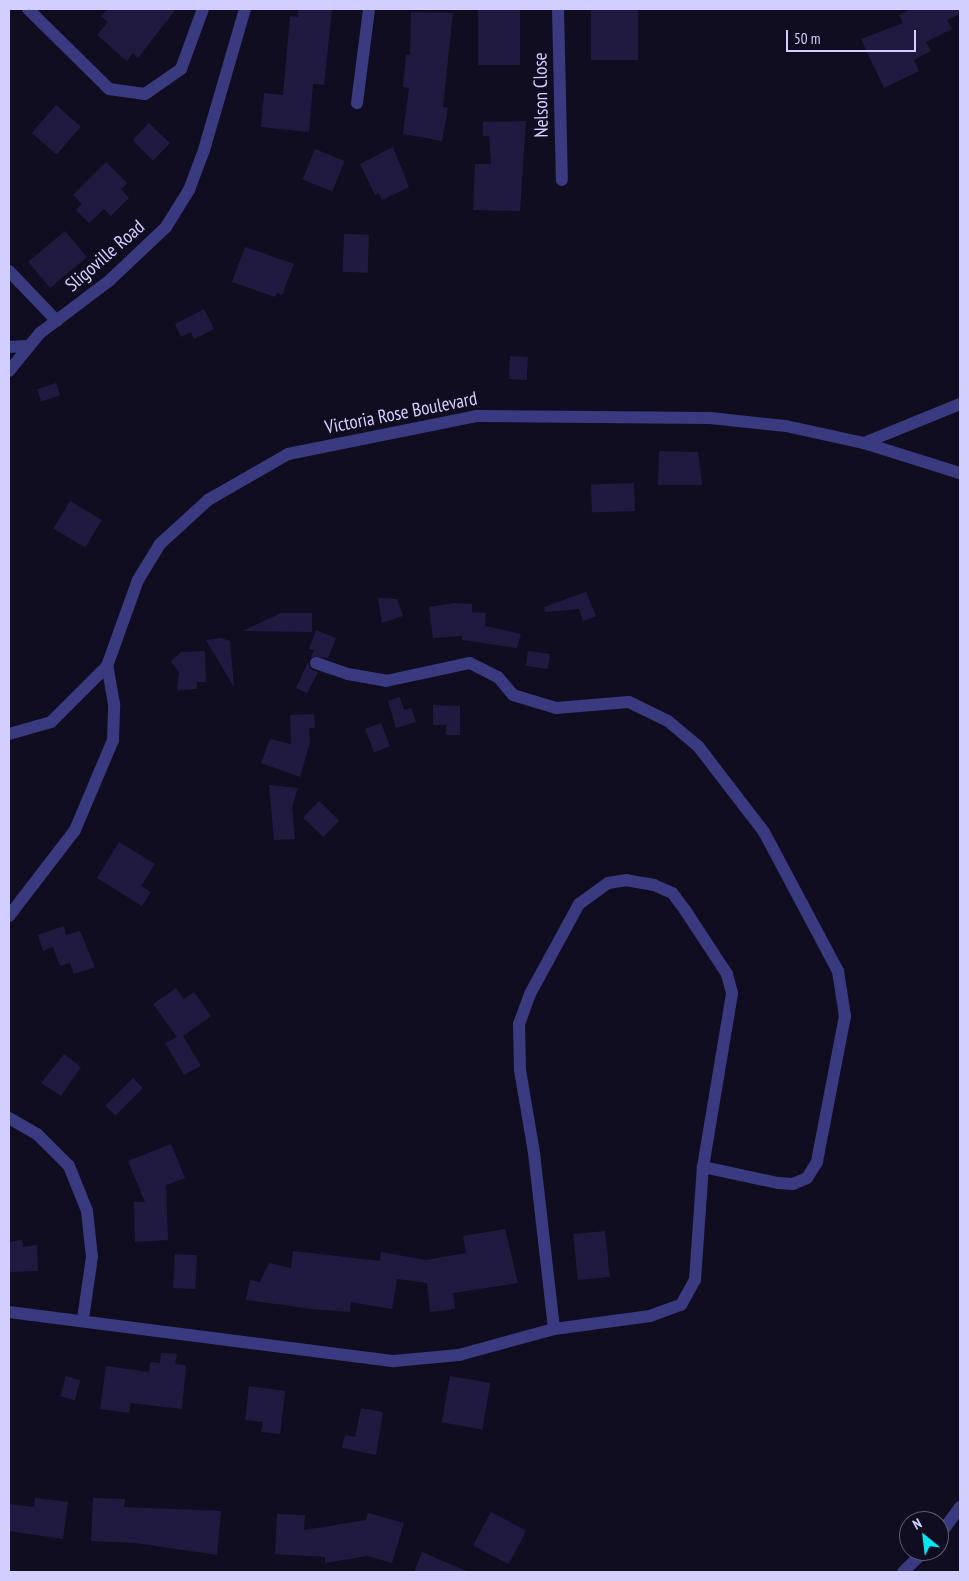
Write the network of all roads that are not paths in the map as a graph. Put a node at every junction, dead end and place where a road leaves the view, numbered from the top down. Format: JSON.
{"nodes":[{"id":1,"x":28,"y":9,"type":"edge"},
{"id":2,"x":203,"y":9,"type":"edge"},
{"id":3,"x":245,"y":9,"type":"edge"},
{"id":4,"x":369,"y":9,"type":"edge"},
{"id":5,"x":558,"y":9,"type":"edge"},
{"id":6,"x":357,"y":104,"type":"dead end"},
{"id":7,"x":562,"y":180,"type":"dead end"},
{"id":8,"x":9,"y":271,"type":"edge"},
{"id":9,"x":57,"y":321,"type":"junction"},
{"id":10,"x":27,"y":346,"type":"junction"},
{"id":11,"x":9,"y":347,"type":"edge"},
{"id":12,"x":9,"y":371,"type":"edge"},
{"id":13,"x":960,"y":404,"type":"edge"},
{"id":14,"x":864,"y":443,"type":"junction"},
{"id":15,"x":960,"y":473,"type":"edge"},
{"id":16,"x":316,"y":663,"type":"dead end"},
{"id":17,"x":108,"y":666,"type":"junction"},
{"id":18,"x":9,"y":734,"type":"edge"},
{"id":19,"x":9,"y":916,"type":"edge"},
{"id":20,"x":9,"y":1118,"type":"edge"},
{"id":21,"x":703,"y":1166,"type":"junction"},
{"id":22,"x":9,"y":1312,"type":"edge"},
{"id":23,"x":82,"y":1319,"type":"junction"},
{"id":24,"x":554,"y":1329,"type":"junction"},
{"id":25,"x":960,"y":1507,"type":"edge"},
{"id":26,"x":949,"y":1522,"type":"edge"},
{"id":27,"x":915,"y":1561,"type":"edge"},
{"id":28,"x":903,"y":1572,"type":"edge"}],
"edges":[{"from":1,"to":2,"type":"street"},
{"from":3,"to":9,"type":"street","name":"Sligoville Road"},
{"from":4,"to":6,"type":"street"},
{"from":5,"to":7,"type":"street","name":"Nelson Close"},
{"from":8,"to":9,"type":"street"},
{"from":9,"to":10,"type":"street","name":"Sligoville Road"},
{"from":10,"to":11,"type":"street"},
{"from":10,"to":12,"type":"street","name":"Sligoville Road"},
{"from":13,"to":14,"type":"street"},
{"from":14,"to":15,"type":"street","name":"Victoria Rose Boulevard"},
{"from":14,"to":17,"type":"street","name":"Victoria Rose Boulevard"},
{"from":16,"to":21,"type":"street"},
{"from":17,"to":18,"type":"street","name":"Victoria Rose Boulevard"},
{"from":17,"to":19,"type":"street"},
{"from":20,"to":23,"type":"street"},
{"from":21,"to":24,"type":"street"},
{"from":21,"to":24,"type":"street"},
{"from":22,"to":23,"type":"street"},
{"from":23,"to":24,"type":"street"},
{"from":25,"to":26,"type":"street"},
{"from":27,"to":28,"type":"street"}]}
